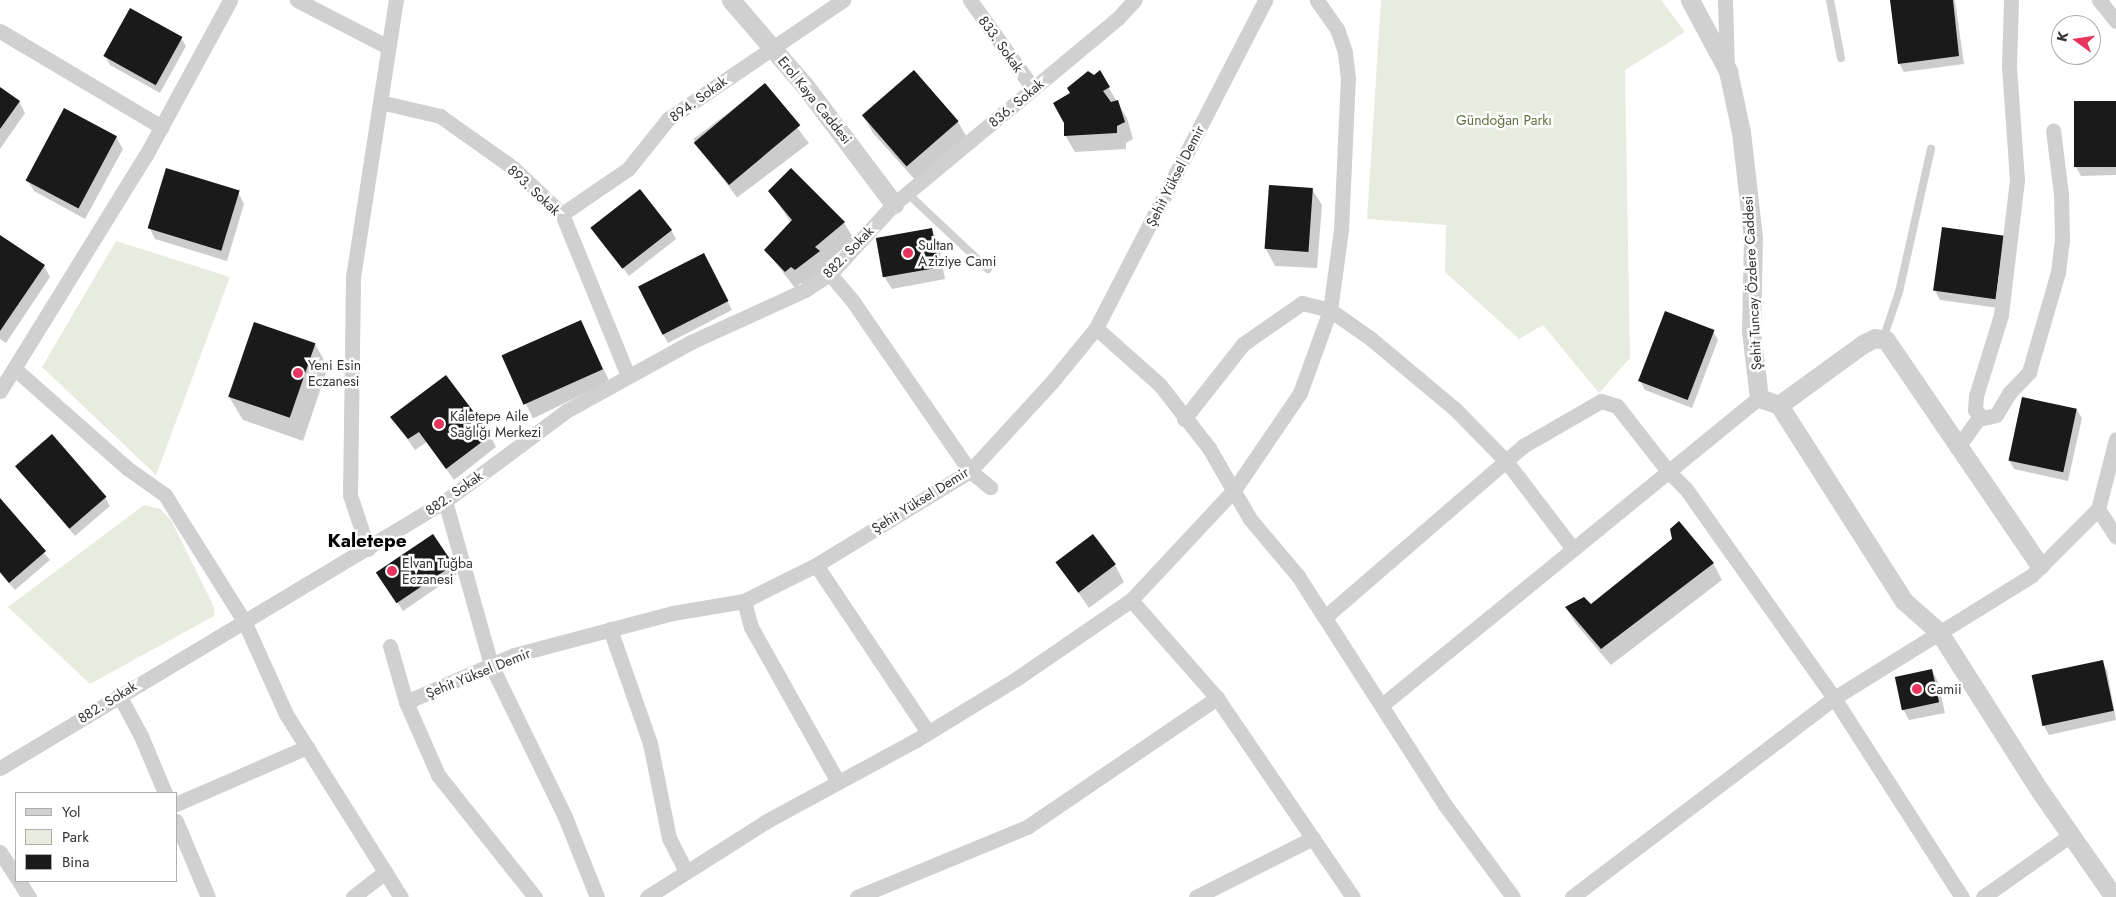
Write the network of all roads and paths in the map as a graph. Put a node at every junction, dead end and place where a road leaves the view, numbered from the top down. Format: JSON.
{"nodes":[{"id":1,"x":230,"y":0,"type":"edge"},
{"id":2,"x":298,"y":0,"type":"edge"},
{"id":3,"x":396,"y":0,"type":"edge"},
{"id":4,"x":731,"y":0,"type":"edge"},
{"id":5,"x":843,"y":0,"type":"edge"},
{"id":6,"x":970,"y":0,"type":"edge"},
{"id":7,"x":1135,"y":0,"type":"edge"},
{"id":8,"x":1265,"y":0,"type":"edge"},
{"id":9,"x":1317,"y":0,"type":"edge"},
{"id":10,"x":1690,"y":0,"type":"edge"},
{"id":11,"x":1725,"y":0,"type":"edge"},
{"id":12,"x":1830,"y":0,"type":"edge"},
{"id":13,"x":2011,"y":0,"type":"edge"},
{"id":14,"x":2099,"y":0,"type":"edge"},
{"id":15,"x":2116,"y":21,"type":"edge"},
{"id":16,"x":0,"y":30,"type":"edge"},
{"id":17,"x":388,"y":47,"type":"junction"},
{"id":18,"x":772,"y":47,"type":"junction"},
{"id":19,"x":1842,"y":58,"type":"dead end"},
{"id":20,"x":1728,"y":71,"type":"junction"},
{"id":21,"x":1032,"y":87,"type":"junction"},
{"id":22,"x":380,"y":102,"type":"junction"},
{"id":23,"x":162,"y":127,"type":"junction"},
{"id":24,"x":2053,"y":130,"type":"dead end"},
{"id":25,"x":1930,"y":149,"type":"dead end"},
{"id":26,"x":900,"y":199,"type":"junction"},
{"id":27,"x":562,"y":214,"type":"junction"},
{"id":28,"x":988,"y":269,"type":"dead end"},
{"id":29,"x":830,"y":274,"type":"junction"},
{"id":30,"x":1330,"y":310,"type":"junction"},
{"id":31,"x":1096,"y":328,"type":"junction"},
{"id":32,"x":1883,"y":339,"type":"junction"},
{"id":33,"x":15,"y":369,"type":"junction"},
{"id":34,"x":628,"y":376,"type":"junction"},
{"id":35,"x":0,"y":391,"type":"edge"},
{"id":36,"x":1758,"y":398,"type":"junction"},
{"id":37,"x":1779,"y":405,"type":"junction"},
{"id":38,"x":1980,"y":416,"type":"junction"},
{"id":39,"x":1184,"y":419,"type":"junction"},
{"id":40,"x":2116,"y":439,"type":"edge"},
{"id":41,"x":1957,"y":448,"type":"junction"},
{"id":42,"x":1506,"y":461,"type":"junction"},
{"id":43,"x":970,"y":471,"type":"junction"},
{"id":44,"x":1668,"y":471,"type":"junction"},
{"id":45,"x":990,"y":487,"type":"dead end"},
{"id":46,"x":1234,"y":490,"type":"junction"},
{"id":47,"x":445,"y":500,"type":"junction"},
{"id":48,"x":2098,"y":509,"type":"junction"},
{"id":49,"x":2116,"y":536,"type":"edge"},
{"id":50,"x":368,"y":549,"type":"junction"},
{"id":51,"x":1573,"y":549,"type":"junction"},
{"id":52,"x":816,"y":565,"type":"junction"},
{"id":53,"x":2040,"y":566,"type":"junction"},
{"id":54,"x":1131,"y":600,"type":"junction"},
{"id":55,"x":744,"y":602,"type":"junction"},
{"id":56,"x":1325,"y":617,"type":"junction"},
{"id":57,"x":244,"y":621,"type":"junction"},
{"id":58,"x":610,"y":630,"type":"junction"},
{"id":59,"x":1939,"y":632,"type":"junction"},
{"id":60,"x":390,"y":646,"type":"dead end"},
{"id":61,"x":491,"y":665,"type":"junction"},
{"id":62,"x":119,"y":695,"type":"junction"},
{"id":63,"x":1217,"y":698,"type":"junction"},
{"id":64,"x":1834,"y":698,"type":"junction"},
{"id":65,"x":406,"y":702,"type":"junction"},
{"id":66,"x":1382,"y":705,"type":"junction"},
{"id":67,"x":928,"y":732,"type":"junction"},
{"id":68,"x":307,"y":747,"type":"junction"},
{"id":69,"x":0,"y":768,"type":"edge"},
{"id":70,"x":838,"y":782,"type":"junction"},
{"id":71,"x":165,"y":792,"type":"edge"},
{"id":72,"x":178,"y":803,"type":"edge"},
{"id":73,"x":178,"y":826,"type":"edge"},
{"id":74,"x":2071,"y":835,"type":"junction"},
{"id":75,"x":1313,"y":838,"type":"junction"},
{"id":76,"x":0,"y":852,"type":"edge"},
{"id":77,"x":385,"y":872,"type":"junction"},
{"id":78,"x":686,"y":872,"type":"junction"},
{"id":79,"x":15,"y":875,"type":"edge"},
{"id":80,"x":20,"y":882,"type":"edge"},
{"id":81,"x":30,"y":897,"type":"edge"},
{"id":82,"x":208,"y":897,"type":"edge"},
{"id":83,"x":353,"y":897,"type":"edge"},
{"id":84,"x":401,"y":897,"type":"edge"},
{"id":85,"x":535,"y":897,"type":"edge"},
{"id":86,"x":598,"y":897,"type":"edge"},
{"id":87,"x":647,"y":897,"type":"edge"},
{"id":88,"x":857,"y":897,"type":"edge"},
{"id":89,"x":1196,"y":897,"type":"edge"},
{"id":90,"x":1353,"y":897,"type":"edge"},
{"id":91,"x":1513,"y":897,"type":"edge"},
{"id":92,"x":1572,"y":897,"type":"edge"},
{"id":93,"x":1962,"y":897,"type":"edge"},
{"id":94,"x":1983,"y":897,"type":"edge"},
{"id":95,"x":2114,"y":897,"type":"edge"}],
"edges":[{"from":1,"to":23,"type":"street"},
{"from":2,"to":17,"type":"street"},
{"from":3,"to":17,"type":"street"},
{"from":4,"to":18,"type":"street","name":"Erol Kaya Caddesi"},
{"from":5,"to":18,"type":"street","name":"894. Sokak"},
{"from":6,"to":21,"type":"street","name":"833. Sokak"},
{"from":7,"to":21,"type":"street","name":"836. Sokak"},
{"from":8,"to":31,"type":"street","name":"Şehit Yüksel Demir"},
{"from":9,"to":30,"type":"street"},
{"from":10,"to":20,"type":"street","name":"Şehit Tuncay Özdere Caddesi"},
{"from":11,"to":20,"type":"street"},
{"from":12,"to":19,"type":"lane"},
{"from":13,"to":38,"type":"street"},
{"from":14,"to":15,"type":"street"},
{"from":16,"to":23,"type":"street"},
{"from":17,"to":22,"type":"street"},
{"from":18,"to":26,"type":"street","name":"Erol Kaya Caddesi"},
{"from":18,"to":27,"type":"street","name":"894. Sokak"},
{"from":20,"to":36,"type":"street","name":"Şehit Tuncay Özdere Caddesi"},
{"from":21,"to":26,"type":"street","name":"836. Sokak"},
{"from":22,"to":27,"type":"street","name":"893. Sokak"},
{"from":22,"to":50,"type":"street"},
{"from":23,"to":33,"type":"street"},
{"from":24,"to":38,"type":"street"},
{"from":25,"to":32,"type":"lane"},
{"from":26,"to":28,"type":"lane"},
{"from":26,"to":29,"type":"street","name":"882. Sokak"},
{"from":27,"to":34,"type":"street","name":"893. Sokak"},
{"from":29,"to":34,"type":"street","name":"882. Sokak"},
{"from":29,"to":43,"type":"street"},
{"from":30,"to":39,"type":"street"},
{"from":30,"to":42,"type":"street"},
{"from":30,"to":46,"type":"street"},
{"from":31,"to":39,"type":"street"},
{"from":31,"to":43,"type":"street","name":"Şehit Yüksel Demir"},
{"from":32,"to":37,"type":"street"},
{"from":32,"to":41,"type":"street"},
{"from":33,"to":35,"type":"street"},
{"from":33,"to":57,"type":"street"},
{"from":34,"to":47,"type":"street","name":"882. Sokak"},
{"from":36,"to":37,"type":"street"},
{"from":36,"to":44,"type":"street"},
{"from":37,"to":59,"type":"street"},
{"from":38,"to":41,"type":"street"},
{"from":39,"to":46,"type":"street"},
{"from":40,"to":48,"type":"street"},
{"from":41,"to":53,"type":"street"},
{"from":42,"to":44,"type":"street"},
{"from":42,"to":51,"type":"street"},
{"from":42,"to":56,"type":"street"},
{"from":43,"to":45,"type":"street"},
{"from":43,"to":52,"type":"street","name":"Şehit Yüksel Demir"},
{"from":44,"to":51,"type":"street"},
{"from":44,"to":64,"type":"street"},
{"from":46,"to":54,"type":"street"},
{"from":46,"to":56,"type":"street"},
{"from":47,"to":50,"type":"street","name":"882. Sokak"},
{"from":47,"to":61,"type":"street"},
{"from":48,"to":49,"type":"street"},
{"from":48,"to":53,"type":"street"},
{"from":50,"to":57,"type":"street","name":"882. Sokak"},
{"from":51,"to":66,"type":"street"},
{"from":52,"to":55,"type":"street","name":"Şehit Yüksel Demir"},
{"from":52,"to":67,"type":"street"},
{"from":53,"to":59,"type":"street"},
{"from":54,"to":63,"type":"street"},
{"from":54,"to":67,"type":"street"},
{"from":55,"to":58,"type":"street","name":"Şehit Yüksel Demir"},
{"from":55,"to":70,"type":"street"},
{"from":56,"to":66,"type":"street"},
{"from":57,"to":62,"type":"street","name":"882. Sokak"},
{"from":57,"to":68,"type":"street"},
{"from":58,"to":61,"type":"street","name":"Şehit Yüksel Demir"},
{"from":58,"to":78,"type":"street"},
{"from":59,"to":64,"type":"street"},
{"from":59,"to":74,"type":"street"},
{"from":60,"to":65,"type":"street"},
{"from":61,"to":65,"type":"street","name":"Şehit Yüksel Demir"},
{"from":61,"to":86,"type":"street"},
{"from":62,"to":69,"type":"street","name":"882. Sokak"},
{"from":62,"to":71,"type":"street"},
{"from":63,"to":75,"type":"street"},
{"from":63,"to":88,"type":"street"},
{"from":64,"to":92,"type":"street"},
{"from":64,"to":93,"type":"street"},
{"from":65,"to":85,"type":"street"},
{"from":66,"to":91,"type":"street"},
{"from":67,"to":70,"type":"street"},
{"from":68,"to":72,"type":"street"},
{"from":68,"to":77,"type":"street"},
{"from":70,"to":78,"type":"street"},
{"from":73,"to":82,"type":"street"},
{"from":74,"to":94,"type":"street"},
{"from":74,"to":95,"type":"street"},
{"from":75,"to":89,"type":"street"},
{"from":75,"to":90,"type":"street"},
{"from":76,"to":79,"type":"street"},
{"from":77,"to":83,"type":"street"},
{"from":77,"to":84,"type":"street"},
{"from":78,"to":87,"type":"street"},
{"from":80,"to":81,"type":"street"}]}
